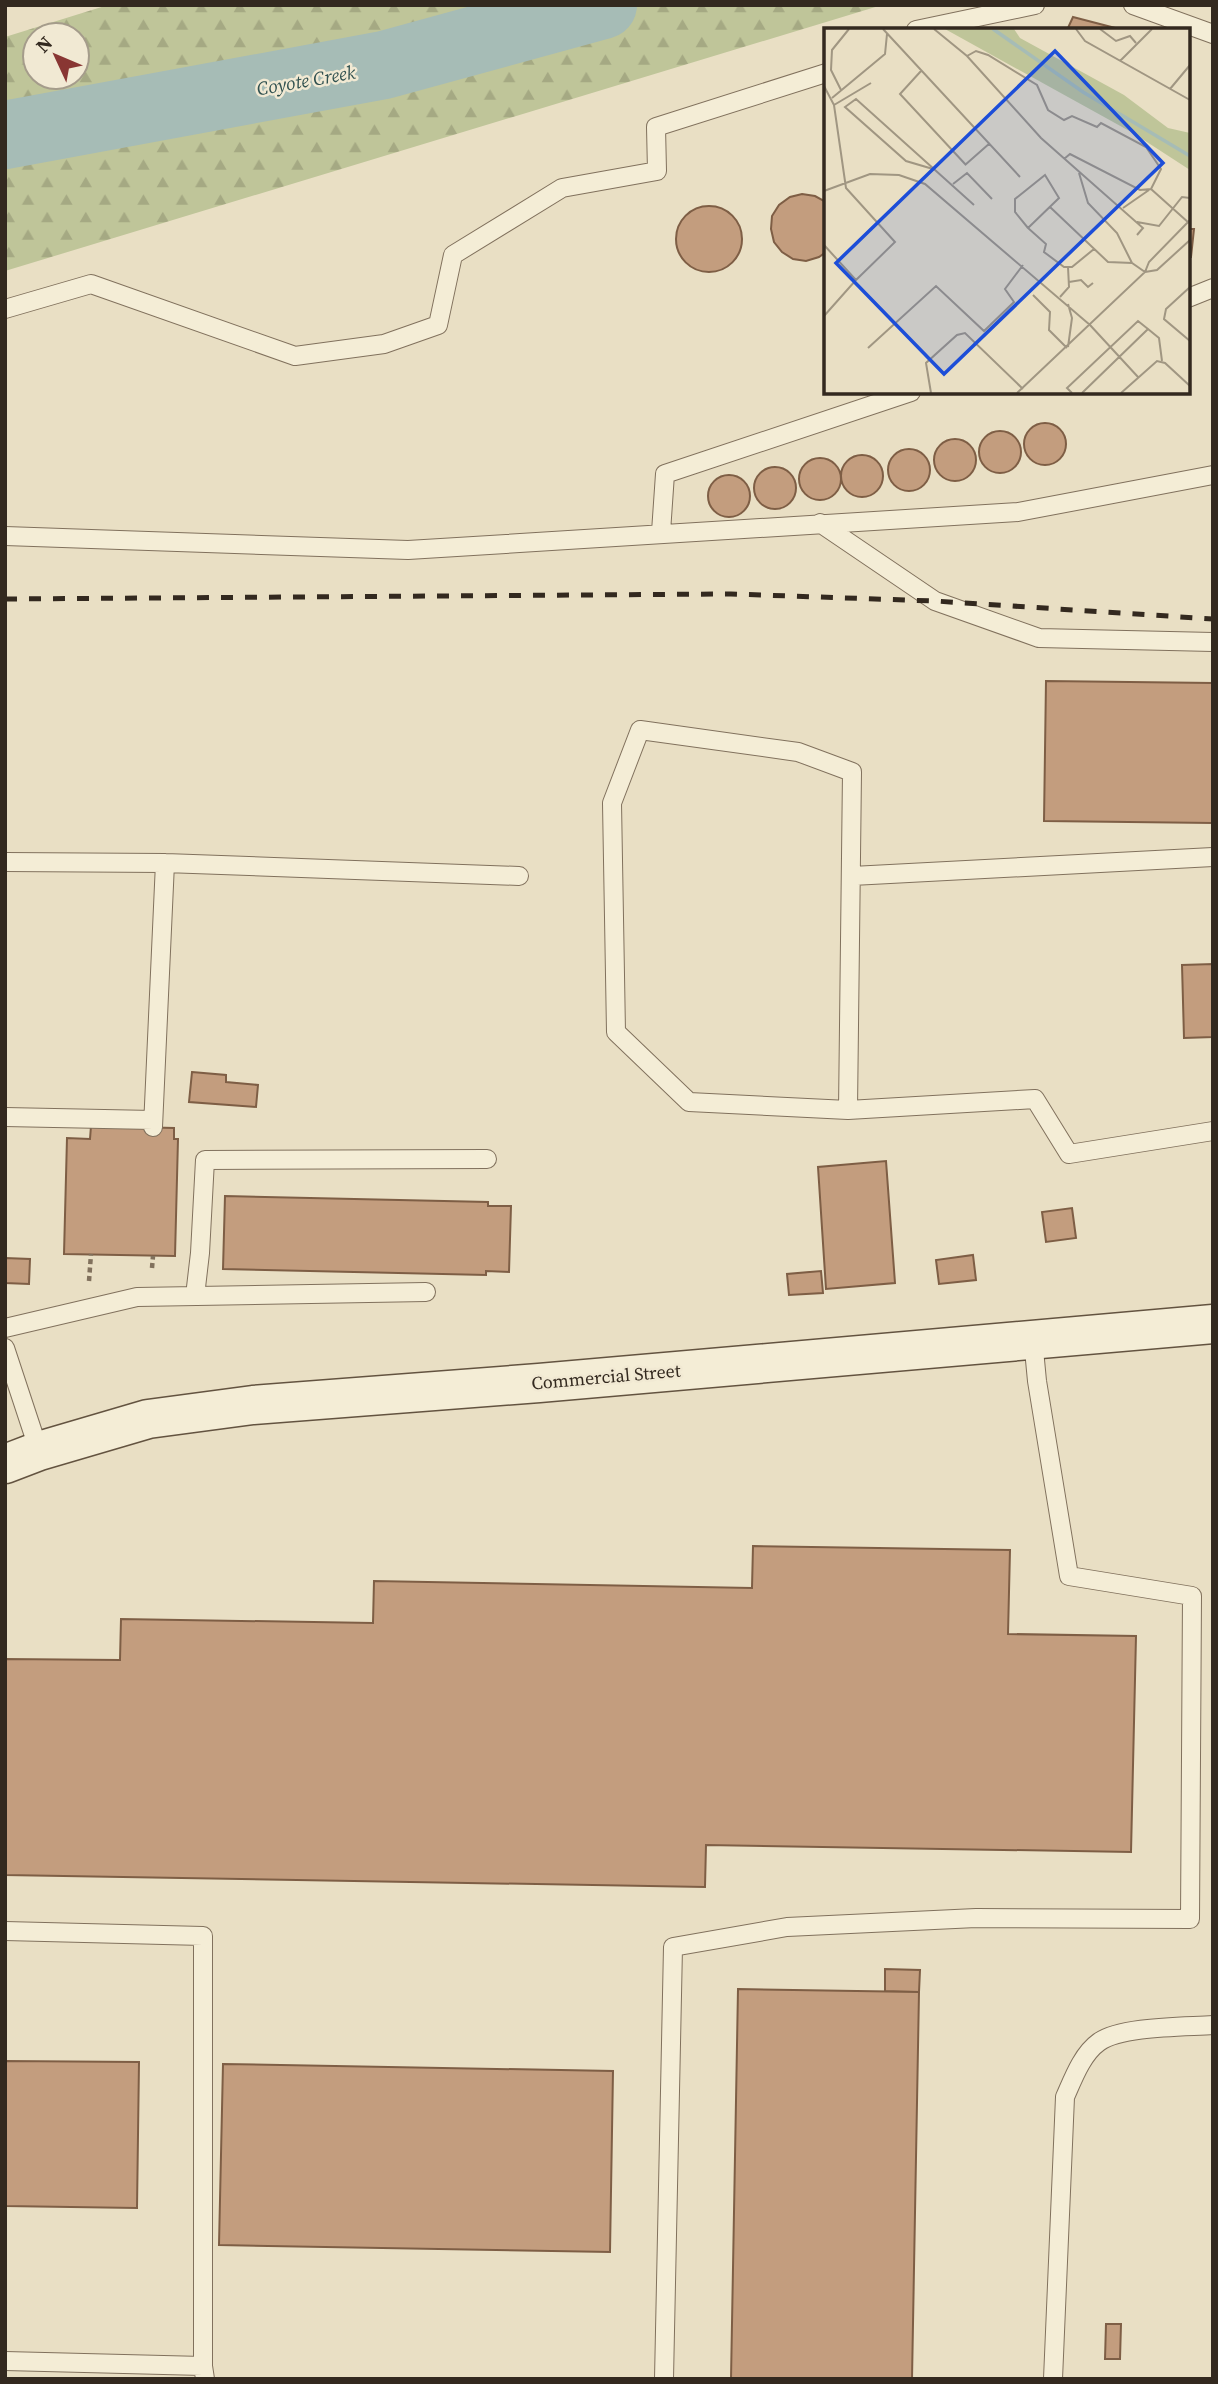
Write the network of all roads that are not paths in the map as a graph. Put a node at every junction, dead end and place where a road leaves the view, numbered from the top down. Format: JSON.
{"nodes":[{"id":1,"x":1035,"y":5,"type":"edge"},
{"id":2,"x":1133,"y":5,"type":"edge"},
{"id":3,"x":926,"y":28,"type":"edge"},
{"id":4,"x":1213,"y":34,"type":"edge"},
{"id":5,"x":824,"y":74,"type":"edge"},
{"id":6,"x":1213,"y":288,"type":"edge"},
{"id":7,"x":1190,"y":297,"type":"edge"},
{"id":8,"x":5,"y":309,"type":"edge"},
{"id":9,"x":905,"y":394,"type":"edge"},
{"id":10,"x":1213,"y":475,"type":"edge"},
{"id":11,"x":820,"y":523,"type":"junction"},
{"id":12,"x":661,"y":533,"type":"junction"},
{"id":13,"x":5,"y":536,"type":"edge"},
{"id":14,"x":1213,"y":642,"type":"edge"},
{"id":15,"x":1213,"y":858,"type":"edge"},
{"id":16,"x":5,"y":862,"type":"edge"},
{"id":17,"x":165,"y":863,"type":"junction"},
{"id":18,"x":519,"y":876,"type":"dead end"},
{"id":19,"x":852,"y":876,"type":"junction"},
{"id":20,"x":848,"y":1110,"type":"junction"},
{"id":21,"x":5,"y":1117,"type":"edge"},
{"id":22,"x":1213,"y":1131,"type":"edge"},
{"id":23,"x":487,"y":1159,"type":"dead end"},
{"id":24,"x":426,"y":1292,"type":"dead end"},
{"id":25,"x":195,"y":1296,"type":"junction"},
{"id":26,"x":1213,"y":1324,"type":"edge"},
{"id":27,"x":5,"y":1328,"type":"edge"},
{"id":28,"x":1032,"y":1339,"type":"junction"},
{"id":29,"x":5,"y":1348,"type":"edge"},
{"id":30,"x":22,"y":1457,"type":"edge"},
{"id":31,"x":5,"y":1931,"type":"edge"},
{"id":32,"x":1213,"y":2025,"type":"edge"},
{"id":33,"x":5,"y":2361,"type":"edge"},
{"id":34,"x":204,"y":2373,"type":"edge"},
{"id":35,"x":664,"y":2379,"type":"edge"},
{"id":36,"x":1054,"y":2379,"type":"edge"}],
"edges":[{"from":1,"to":3,"type":"lane"},
{"from":2,"to":4,"type":"lane"},
{"from":5,"to":8,"type":"lane"},
{"from":6,"to":7,"type":"lane"},
{"from":9,"to":12,"type":"lane"},
{"from":10,"to":11,"type":"lane"},
{"from":11,"to":12,"type":"lane"},
{"from":11,"to":14,"type":"lane"},
{"from":12,"to":13,"type":"lane"},
{"from":15,"to":19,"type":"lane"},
{"from":16,"to":17,"type":"lane"},
{"from":17,"to":18,"type":"lane"},
{"from":17,"to":21,"type":"lane"},
{"from":19,"to":20,"type":"lane"},
{"from":19,"to":20,"type":"lane"},
{"from":20,"to":22,"type":"lane"},
{"from":23,"to":25,"type":"lane"},
{"from":24,"to":25,"type":"lane"},
{"from":25,"to":27,"type":"lane"},
{"from":26,"to":28,"type":"main road","name":"Commercial Street"},
{"from":28,"to":30,"type":"main road","name":"Commercial Street"},
{"from":28,"to":35,"type":"lane"},
{"from":29,"to":30,"type":"lane"},
{"from":31,"to":34,"type":"lane"},
{"from":32,"to":36,"type":"lane"},
{"from":33,"to":34,"type":"lane"}]}
